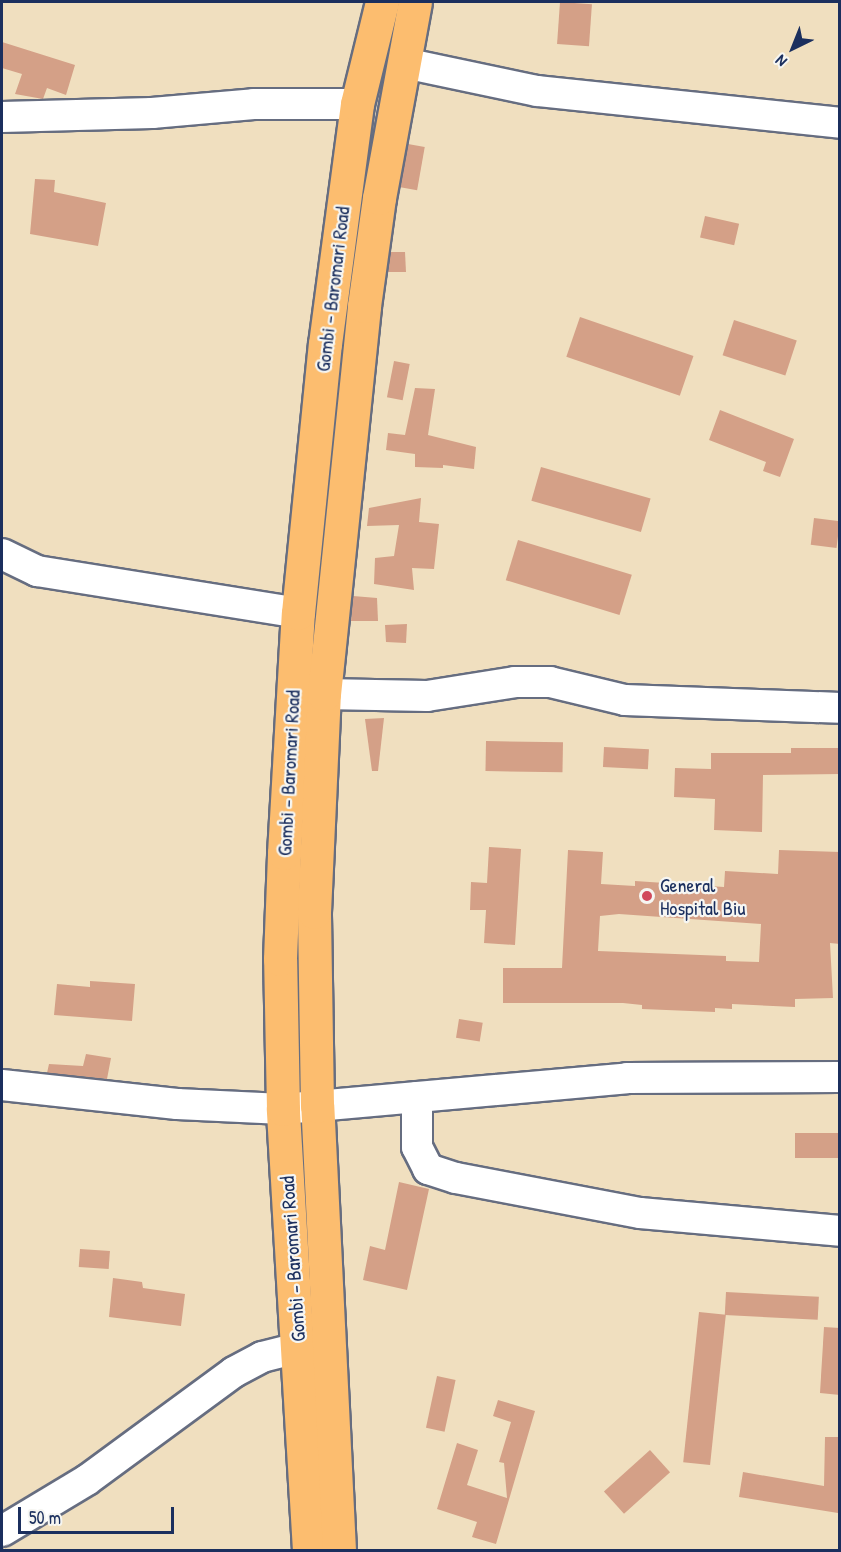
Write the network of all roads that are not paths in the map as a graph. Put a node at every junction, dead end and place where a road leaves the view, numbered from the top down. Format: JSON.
{"nodes":[{"id":1,"x":382,"y":2,"type":"edge"},
{"id":2,"x":415,"y":2,"type":"edge"},
{"id":3,"x":404,"y":63,"type":"junction"},
{"id":4,"x":357,"y":104,"type":"junction"},
{"id":5,"x":2,"y":117,"type":"edge"},
{"id":6,"x":840,"y":123,"type":"edge"},
{"id":7,"x":2,"y":554,"type":"edge"},
{"id":8,"x":298,"y":613,"type":"junction"},
{"id":9,"x":324,"y":694,"type":"junction"},
{"id":10,"x":840,"y":708,"type":"edge"},
{"id":11,"x":840,"y":1077,"type":"edge"},
{"id":12,"x":2,"y":1085,"type":"edge"},
{"id":13,"x":417,"y":1097,"type":"junction"},
{"id":14,"x":316,"y":1106,"type":"junction"},
{"id":15,"x":283,"y":1109,"type":"junction"},
{"id":16,"x":840,"y":1231,"type":"edge"},
{"id":17,"x":298,"y":1348,"type":"junction"},
{"id":18,"x":2,"y":1531,"type":"edge"},
{"id":19,"x":309,"y":1551,"type":"edge"},
{"id":20,"x":339,"y":1551,"type":"edge"}],
"edges":[{"from":1,"to":4,"type":"main road","name":"Gombi - Baromari Road"},
{"from":2,"to":3,"type":"main road","name":"Gombi - Baromari Road"},
{"from":3,"to":6,"type":"street"},
{"from":3,"to":9,"type":"main road","name":"Gombi - Baromari Road"},
{"from":4,"to":5,"type":"street"},
{"from":4,"to":8,"type":"main road","name":"Gombi - Baromari Road"},
{"from":7,"to":8,"type":"street"},
{"from":8,"to":15,"type":"main road","name":"Gombi - Baromari Road"},
{"from":9,"to":10,"type":"street"},
{"from":9,"to":14,"type":"main road","name":"Gombi - Baromari Road"},
{"from":11,"to":13,"type":"street"},
{"from":12,"to":15,"type":"street"},
{"from":13,"to":14,"type":"street"},
{"from":13,"to":16,"type":"street"},
{"from":14,"to":15,"type":"street"},
{"from":14,"to":20,"type":"main road","name":"Gombi - Baromari Road"},
{"from":15,"to":17,"type":"main road","name":"Gombi - Baromari Road"},
{"from":17,"to":18,"type":"street"},
{"from":17,"to":19,"type":"main road","name":"Gombi - Baromari Road"}]}
